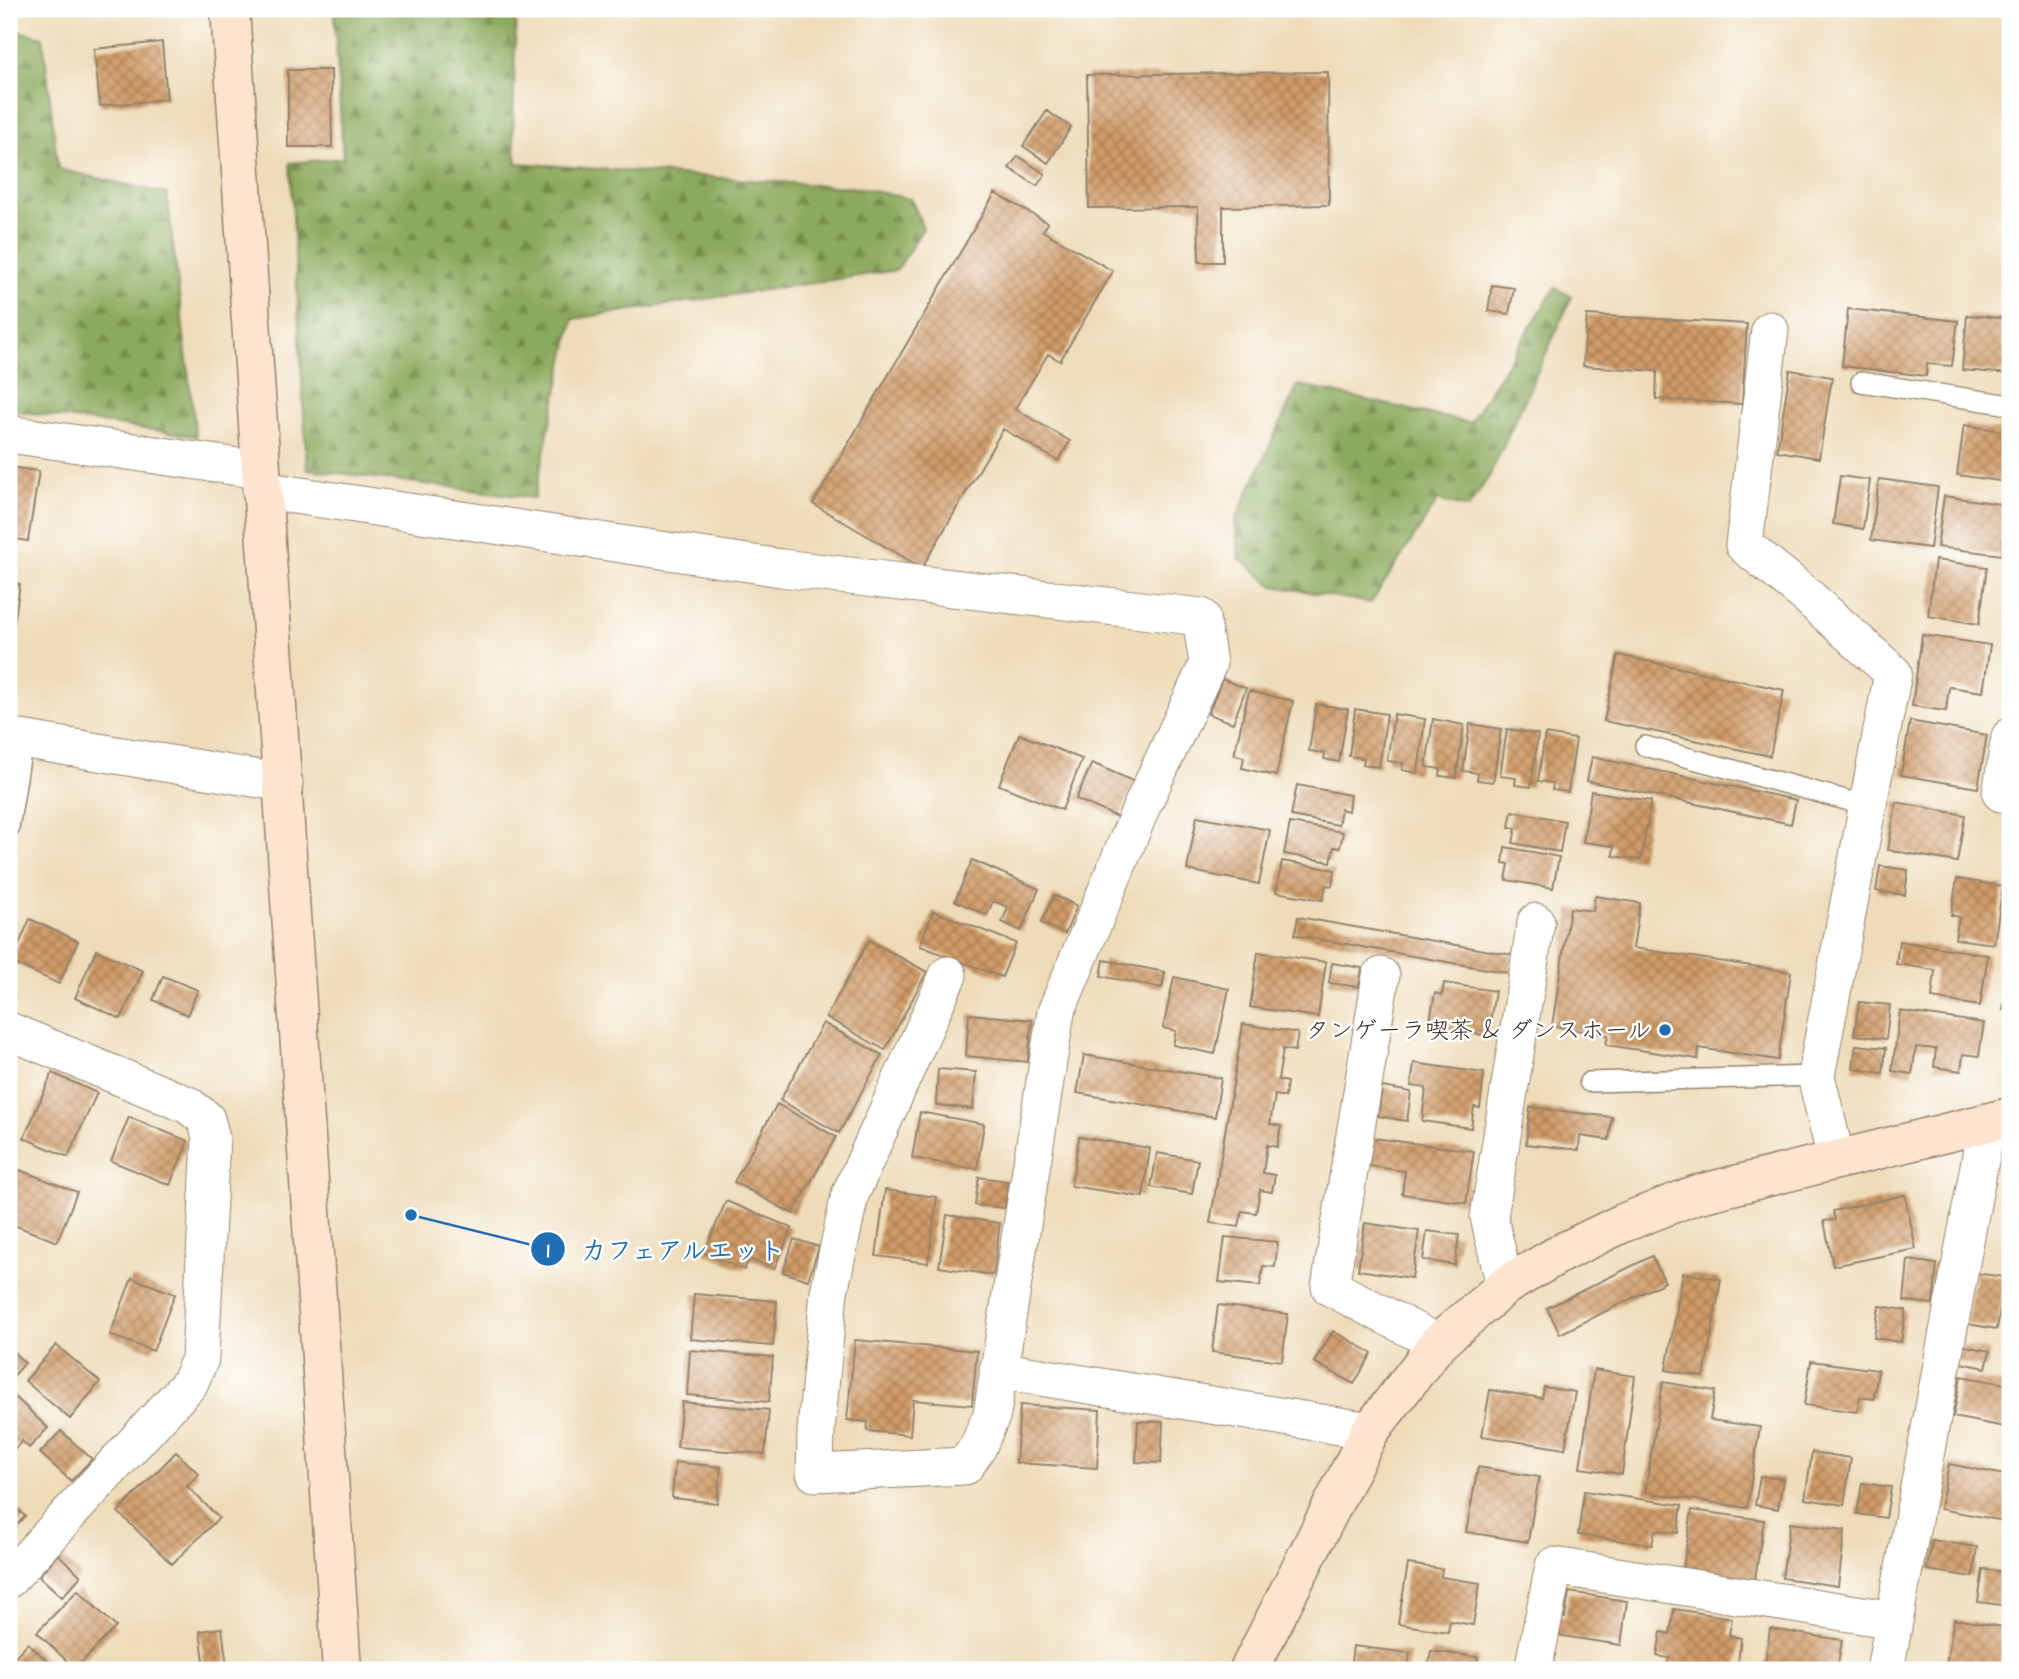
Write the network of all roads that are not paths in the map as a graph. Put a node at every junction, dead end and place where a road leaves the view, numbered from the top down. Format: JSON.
{"nodes":[{"id":1,"x":230,"y":9,"type":"edge"},
{"id":2,"x":1770,"y":330,"type":"dead end"},
{"id":3,"x":1861,"y":382,"type":"dead end"},
{"id":4,"x":2010,"y":405,"type":"edge"},
{"id":5,"x":9,"y":434,"type":"edge"},
{"id":6,"x":261,"y":480,"type":"junction"},
{"id":7,"x":2010,"y":737,"type":"edge"},
{"id":8,"x":16,"y":739,"type":"edge"},
{"id":9,"x":1645,"y":746,"type":"dead end"},
{"id":10,"x":284,"y":783,"type":"junction"},
{"id":11,"x":2010,"y":794,"type":"edge"},
{"id":12,"x":1868,"y":806,"type":"junction"},
{"id":13,"x":9,"y":828,"type":"edge"},
{"id":14,"x":1536,"y":922,"type":"dead end"},
{"id":15,"x":948,"y":975,"type":"dead end"},
{"id":16,"x":1381,"y":976,"type":"dead end"},
{"id":17,"x":9,"y":1031,"type":"edge"},
{"id":18,"x":1816,"y":1076,"type":"junction"},
{"id":19,"x":1589,"y":1082,"type":"dead end"},
{"id":20,"x":1998,"y":1120,"type":"edge"},
{"id":21,"x":1836,"y":1159,"type":"junction"},
{"id":22,"x":1504,"y":1286,"type":"junction"},
{"id":23,"x":1438,"y":1343,"type":"junction"},
{"id":24,"x":998,"y":1370,"type":"junction"},
{"id":25,"x":1370,"y":1431,"type":"junction"},
{"id":26,"x":9,"y":1579,"type":"edge"},
{"id":27,"x":1894,"y":1620,"type":"junction"},
{"id":28,"x":342,"y":1670,"type":"edge"},
{"id":29,"x":1249,"y":1670,"type":"edge"},
{"id":30,"x":1532,"y":1670,"type":"edge"},
{"id":31,"x":1885,"y":1670,"type":"edge"}],
"edges":[{"from":1,"to":6,"type":"street"},
{"from":2,"to":12,"type":"street"},
{"from":3,"to":4,"type":"lane"},
{"from":5,"to":6,"type":"street"},
{"from":6,"to":10,"type":"street"},
{"from":6,"to":24,"type":"street"},
{"from":7,"to":11,"type":"street"},
{"from":8,"to":10,"type":"street"},
{"from":8,"to":13,"type":"lane"},
{"from":9,"to":12,"type":"lane"},
{"from":10,"to":28,"type":"street"},
{"from":12,"to":18,"type":"street"},
{"from":14,"to":22,"type":"street"},
{"from":15,"to":24,"type":"street"},
{"from":16,"to":23,"type":"street"},
{"from":17,"to":26,"type":"street"},
{"from":18,"to":19,"type":"lane"},
{"from":18,"to":21,"type":"street"},
{"from":20,"to":21,"type":"street"},
{"from":20,"to":27,"type":"street"},
{"from":21,"to":22,"type":"street"},
{"from":22,"to":23,"type":"street"},
{"from":23,"to":25,"type":"street"},
{"from":24,"to":25,"type":"street"},
{"from":25,"to":29,"type":"street"},
{"from":27,"to":30,"type":"street"},
{"from":27,"to":31,"type":"street"}]}
